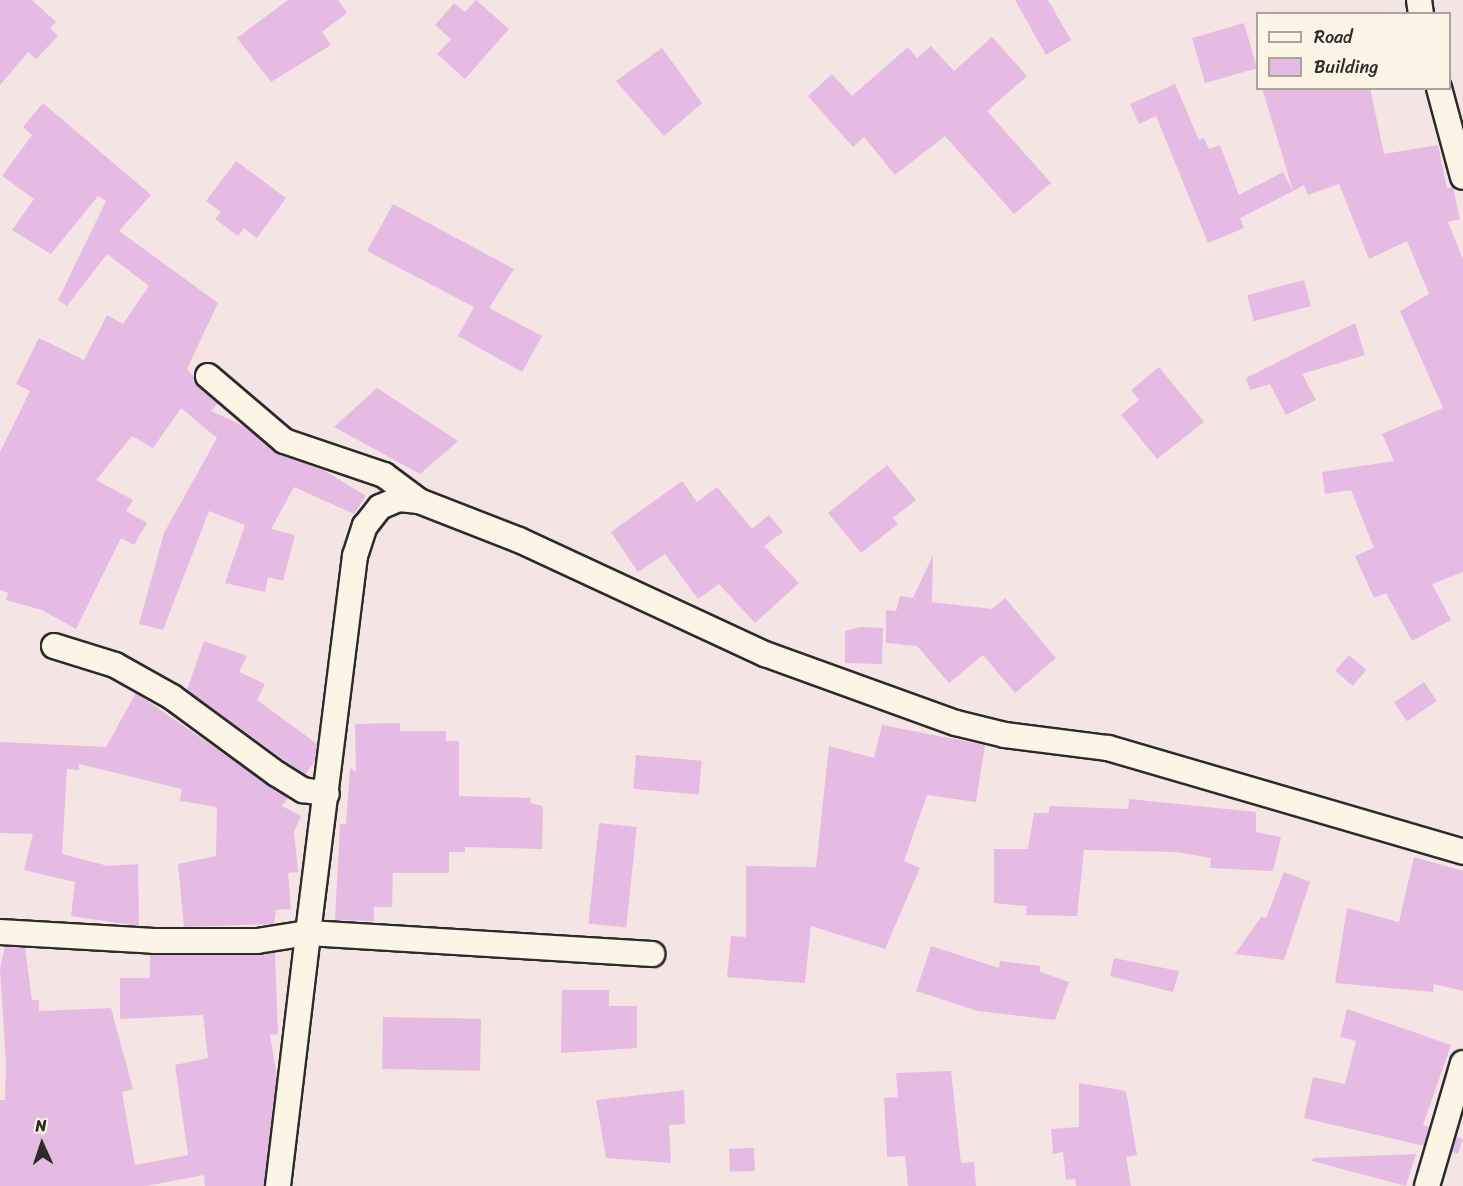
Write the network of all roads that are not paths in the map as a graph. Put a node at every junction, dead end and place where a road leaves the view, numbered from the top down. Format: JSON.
{"nodes":[{"id":1,"x":1440,"y":90,"type":"edge"},
{"id":2,"x":1463,"y":177,"type":"edge"},
{"id":3,"x":208,"y":376,"type":"dead end"},
{"id":4,"x":419,"y":501,"type":"junction"},
{"id":5,"x":54,"y":646,"type":"dead end"},
{"id":6,"x":327,"y":794,"type":"junction"},
{"id":7,"x":1463,"y":852,"type":"edge"},
{"id":8,"x":0,"y":932,"type":"edge"},
{"id":9,"x":308,"y":933,"type":"junction"},
{"id":10,"x":652,"y":954,"type":"dead end"},
{"id":11,"x":1463,"y":1063,"type":"edge"},
{"id":12,"x":278,"y":1186,"type":"edge"},
{"id":13,"x":1427,"y":1186,"type":"edge"}],
"edges":[{"from":1,"to":2,"type":"street"},
{"from":3,"to":4,"type":"street"},
{"from":4,"to":6,"type":"street"},
{"from":4,"to":7,"type":"street"},
{"from":5,"to":6,"type":"street"},
{"from":6,"to":9,"type":"street"},
{"from":8,"to":9,"type":"street"},
{"from":9,"to":10,"type":"street"},
{"from":9,"to":12,"type":"street"},
{"from":11,"to":13,"type":"street"}]}
